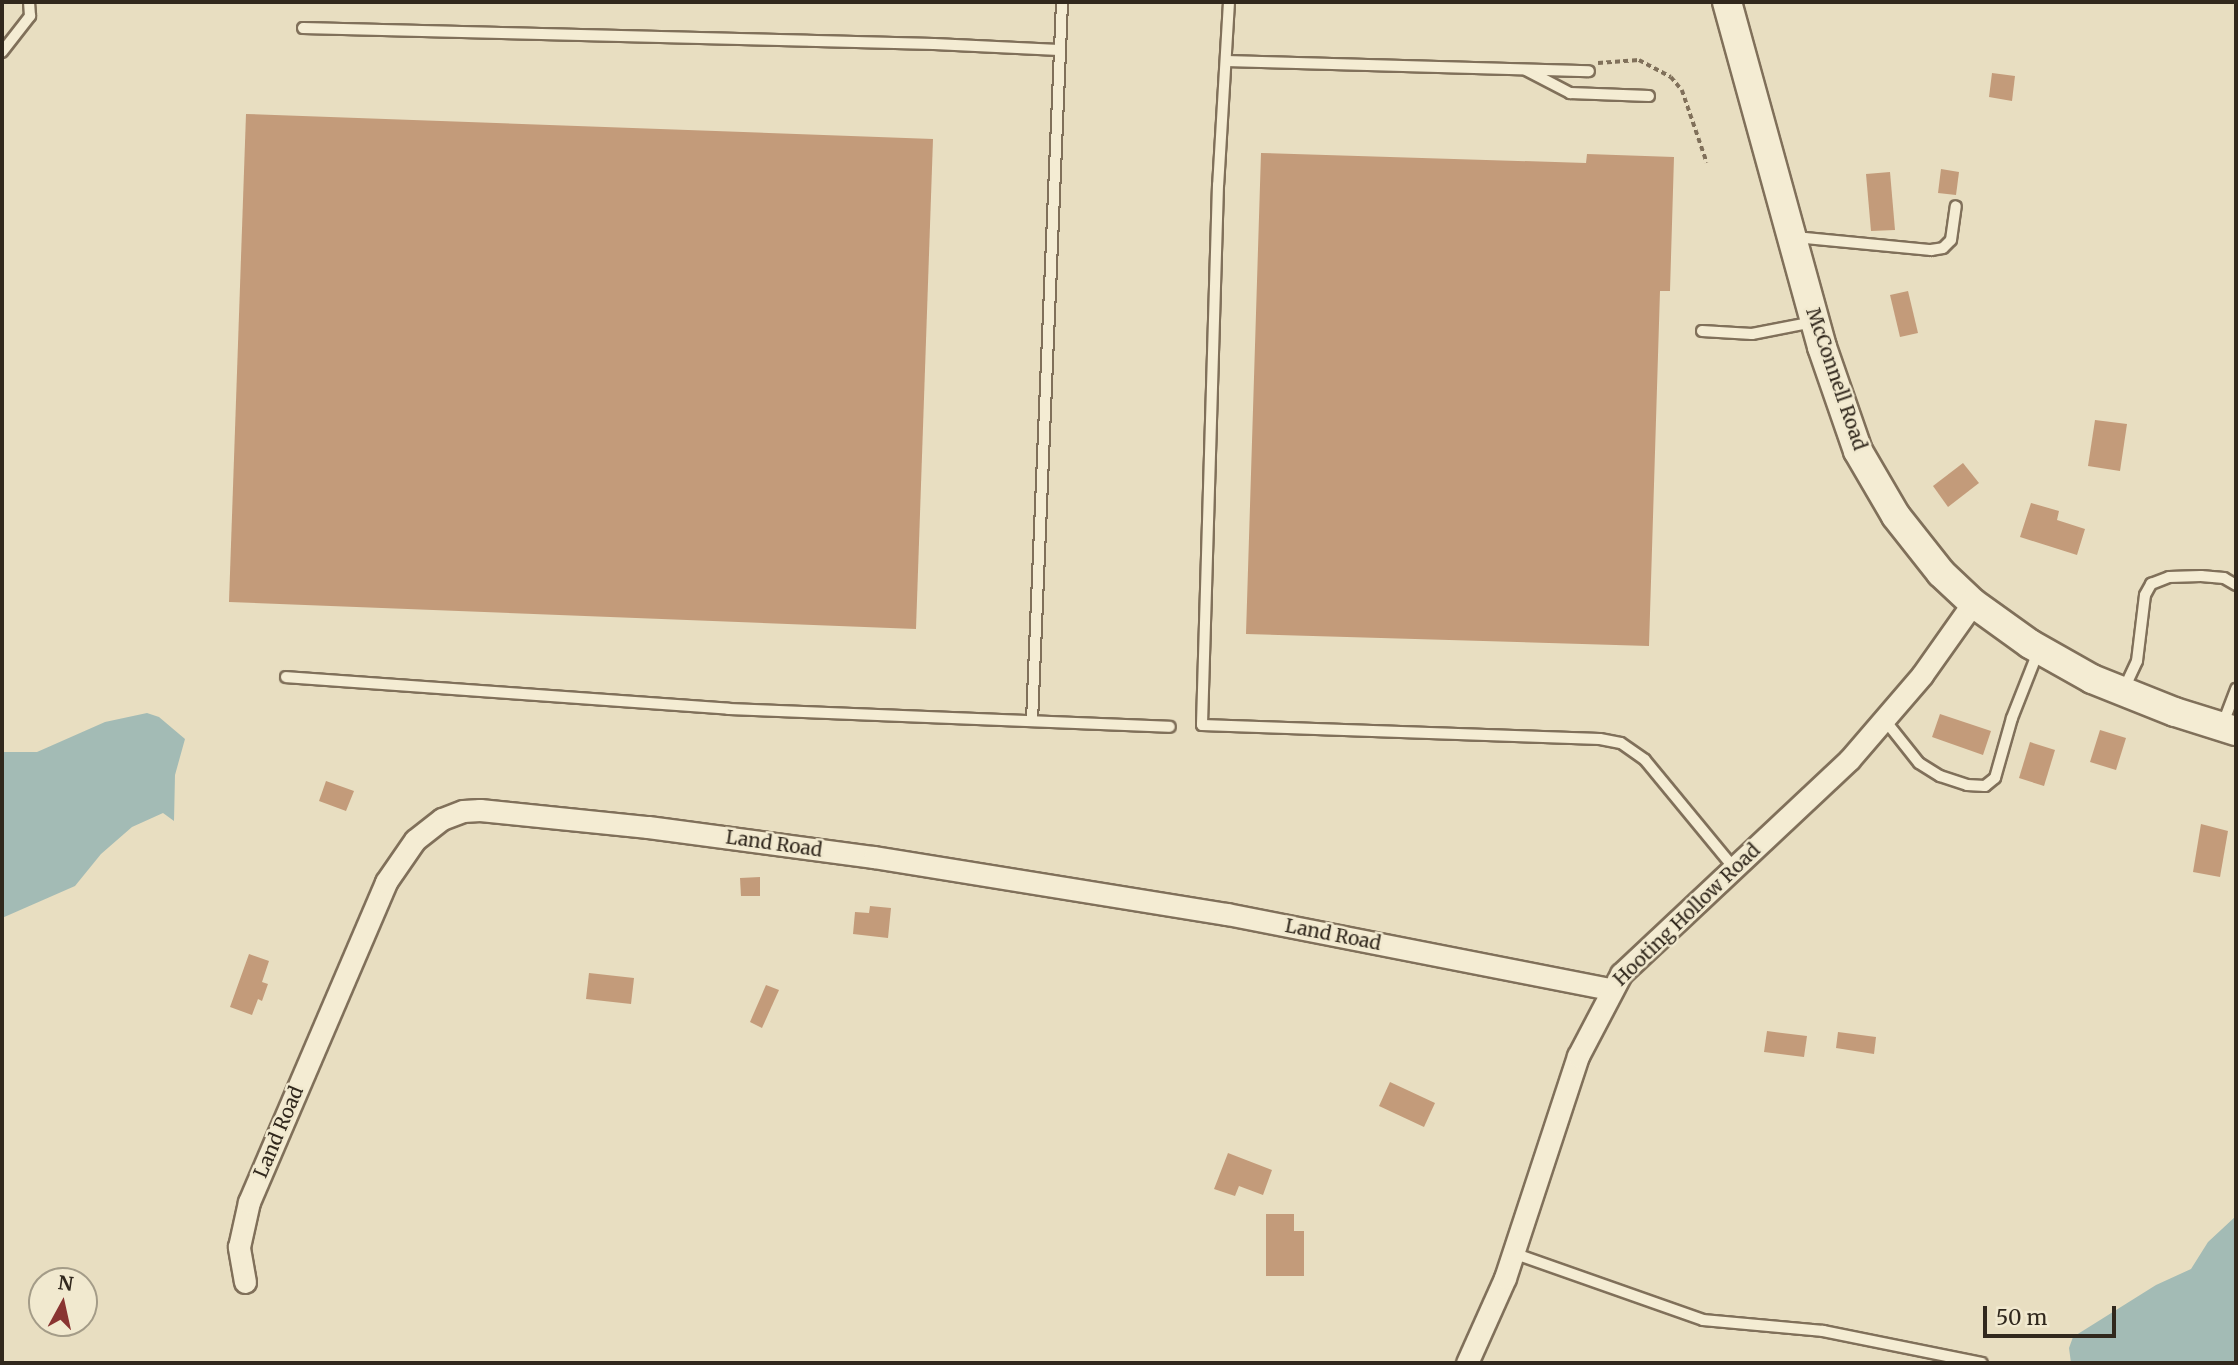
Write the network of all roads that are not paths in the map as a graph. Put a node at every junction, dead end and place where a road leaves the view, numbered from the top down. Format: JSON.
{"nodes":[{"id":1,"x":29,"y":2,"type":"edge"},
{"id":2,"x":1062,"y":2,"type":"edge"},
{"id":3,"x":1229,"y":2,"type":"edge"},
{"id":4,"x":1727,"y":2,"type":"edge"},
{"id":5,"x":303,"y":28,"type":"dead end"},
{"id":6,"x":1059,"y":50,"type":"junction"},
{"id":7,"x":2,"y":52,"type":"edge"},
{"id":8,"x":1226,"y":61,"type":"junction"},
{"id":9,"x":1524,"y":69,"type":"junction"},
{"id":10,"x":1589,"y":71,"type":"dead end"},
{"id":11,"x":1649,"y":96,"type":"dead end"},
{"id":12,"x":1956,"y":206,"type":"dead end"},
{"id":13,"x":1792,"y":237,"type":"junction"},
{"id":14,"x":1815,"y":321,"type":"junction"},
{"id":15,"x":1702,"y":331,"type":"dead end"},
{"id":16,"x":2236,"y":585,"type":"edge"},
{"id":17,"x":1973,"y":603,"type":"junction"},
{"id":18,"x":2039,"y":649,"type":"junction"},
{"id":19,"x":286,"y":677,"type":"dead end"},
{"id":20,"x":2236,"y":689,"type":"edge"},
{"id":21,"x":2123,"y":691,"type":"junction"},
{"id":22,"x":1884,"y":719,"type":"junction"},
{"id":23,"x":1032,"y":721,"type":"junction"},
{"id":24,"x":1170,"y":727,"type":"dead end"},
{"id":25,"x":2229,"y":729,"type":"edge"},
{"id":26,"x":1734,"y":868,"type":"junction"},
{"id":27,"x":1611,"y":989,"type":"junction"},
{"id":28,"x":1513,"y":1253,"type":"junction"},
{"id":29,"x":245,"y":1282,"type":"dead end"},
{"id":30,"x":1467,"y":1363,"type":"edge"},
{"id":31,"x":1982,"y":1363,"type":"edge"}],
"edges":[{"from":1,"to":7,"type":"lane"},
{"from":2,"to":6,"type":"lane"},
{"from":3,"to":8,"type":"lane"},
{"from":4,"to":13,"type":"street","name":"McConnell Road"},
{"from":5,"to":6,"type":"lane"},
{"from":6,"to":23,"type":"lane"},
{"from":8,"to":9,"type":"lane"},
{"from":8,"to":26,"type":"lane"},
{"from":9,"to":10,"type":"lane"},
{"from":9,"to":11,"type":"lane"},
{"from":12,"to":13,"type":"lane"},
{"from":13,"to":14,"type":"street","name":"McConnell Road"},
{"from":14,"to":15,"type":"lane"},
{"from":14,"to":17,"type":"street","name":"McConnell Road"},
{"from":16,"to":21,"type":"lane"},
{"from":17,"to":18,"type":"street","name":"McConnell Road"},
{"from":17,"to":22,"type":"street","name":"Hooting Hollow Road"},
{"from":18,"to":21,"type":"street","name":"McConnell Road"},
{"from":18,"to":22,"type":"lane"},
{"from":19,"to":23,"type":"lane"},
{"from":20,"to":25,"type":"lane"},
{"from":21,"to":25,"type":"street","name":"McConnell Road"},
{"from":22,"to":26,"type":"street","name":"Hooting Hollow Road"},
{"from":23,"to":24,"type":"lane"},
{"from":26,"to":27,"type":"street","name":"Hooting Hollow Road"},
{"from":27,"to":28,"type":"street","name":"Hooting Hollow Road"},
{"from":27,"to":29,"type":"street","name":"Land Road"},
{"from":28,"to":30,"type":"street","name":"Hooting Hollow Road"},
{"from":28,"to":31,"type":"lane"}]}
